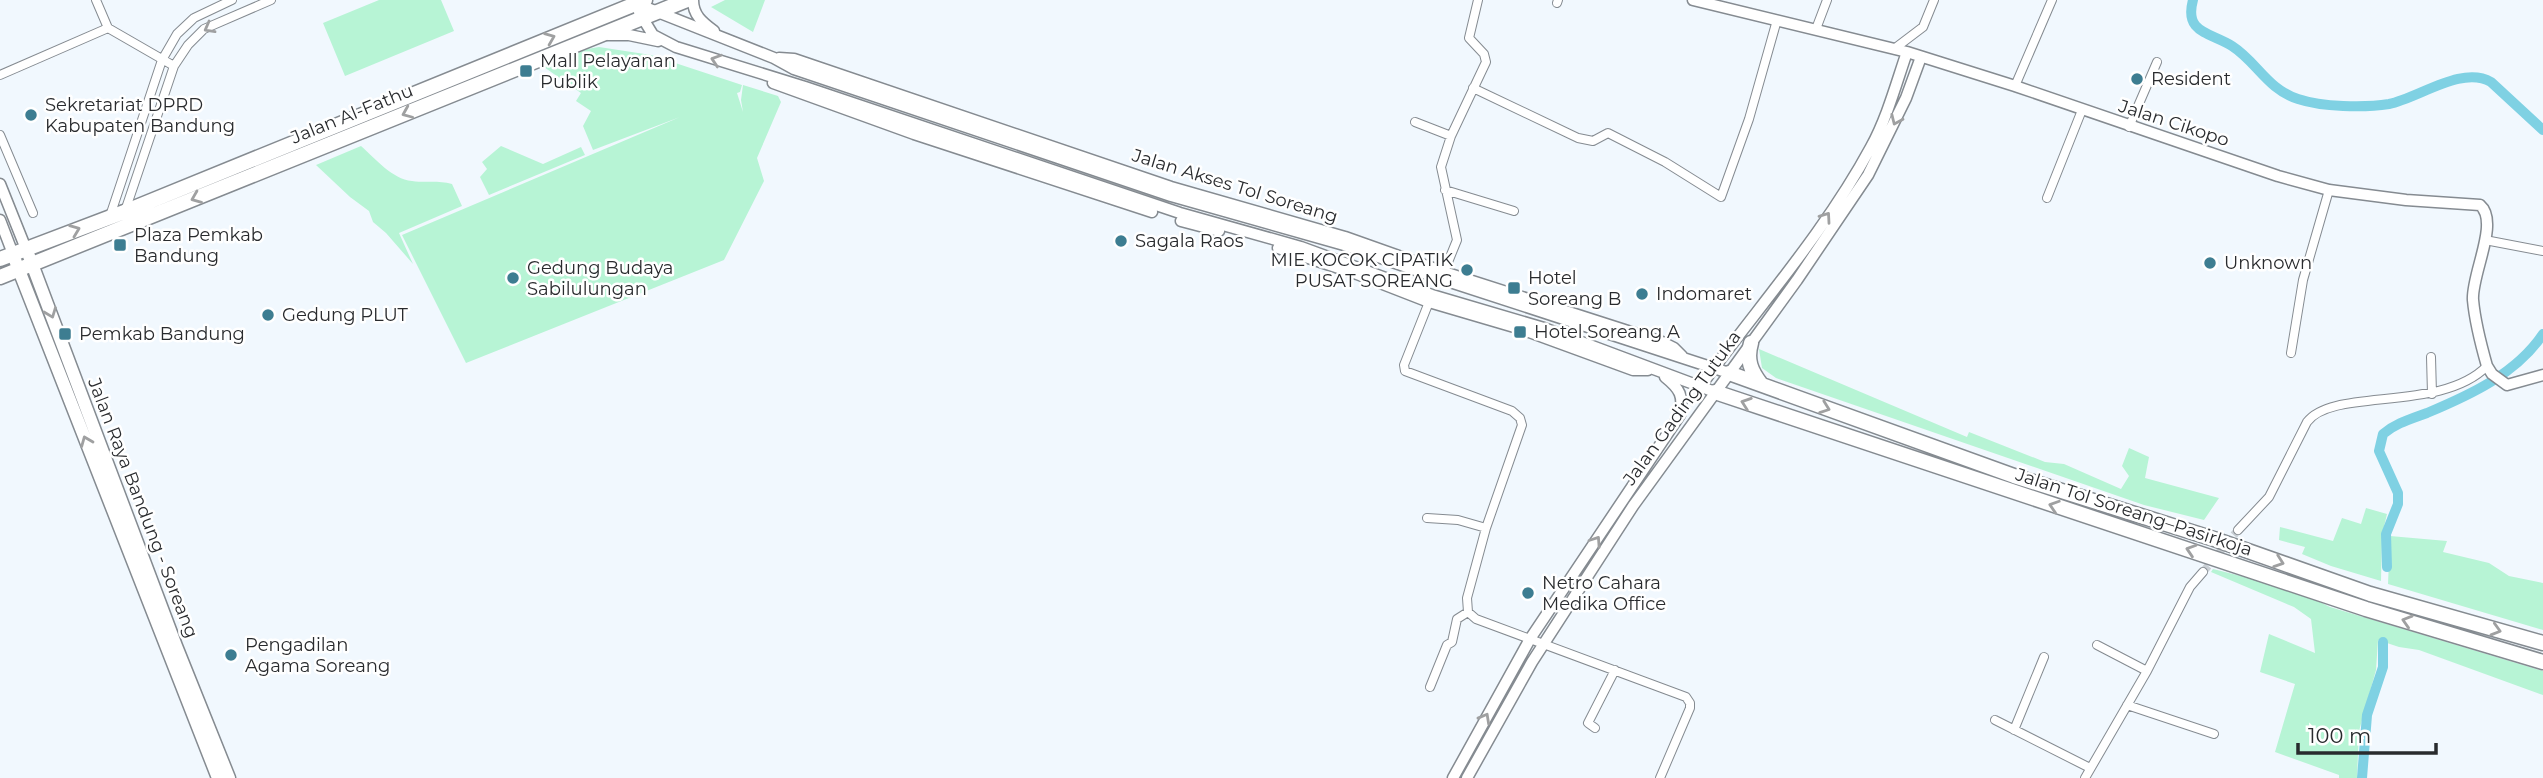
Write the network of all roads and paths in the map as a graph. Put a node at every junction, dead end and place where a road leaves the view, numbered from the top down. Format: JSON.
{"nodes":[{"id":1,"x":96,"y":0,"type":"edge"},
{"id":2,"x":232,"y":0,"type":"edge"},
{"id":3,"x":271,"y":0,"type":"edge"},
{"id":4,"x":686,"y":0,"type":"edge"},
{"id":5,"x":693,"y":0,"type":"edge"},
{"id":6,"x":1478,"y":0,"type":"edge"},
{"id":7,"x":1693,"y":0,"type":"edge"},
{"id":8,"x":1827,"y":0,"type":"edge"},
{"id":9,"x":1934,"y":0,"type":"edge"},
{"id":10,"x":2052,"y":0,"type":"edge"},
{"id":11,"x":1726,"y":4,"type":"edge"},
{"id":12,"x":643,"y":8,"type":"edge"},
{"id":13,"x":1777,"y":20,"type":"junction"},
{"id":14,"x":108,"y":28,"type":"junction"},
{"id":15,"x":1816,"y":29,"type":"junction"},
{"id":16,"x":593,"y":36,"type":"junction"},
{"id":17,"x":729,"y":41,"type":"junction"},
{"id":18,"x":664,"y":43,"type":"junction"},
{"id":19,"x":1894,"y":49,"type":"junction"},
{"id":20,"x":1907,"y":52,"type":"junction"},
{"id":21,"x":1921,"y":57,"type":"junction"},
{"id":22,"x":774,"y":58,"type":"junction"},
{"id":23,"x":162,"y":60,"type":"junction"},
{"id":24,"x":2157,"y":62,"type":"dead end"},
{"id":25,"x":174,"y":66,"type":"junction"},
{"id":26,"x":0,"y":75,"type":"edge"},
{"id":27,"x":768,"y":77,"type":"junction"},
{"id":28,"x":467,"y":80,"type":"junction"},
{"id":29,"x":2015,"y":86,"type":"junction"},
{"id":30,"x":1473,"y":88,"type":"junction"},
{"id":31,"x":2082,"y":110,"type":"junction"},
{"id":32,"x":343,"y":122,"type":"junction"},
{"id":33,"x":1415,"y":122,"type":"dead end"},
{"id":34,"x":2129,"y":127,"type":"junction"},
{"id":35,"x":0,"y":135,"type":"edge"},
{"id":36,"x":349,"y":136,"type":"junction"},
{"id":37,"x":1451,"y":136,"type":"junction"},
{"id":38,"x":1084,"y":167,"type":"junction"},
{"id":39,"x":240,"y":172,"type":"junction"},
{"id":40,"x":1078,"y":180,"type":"junction"},
{"id":41,"x":0,"y":184,"type":"edge"},
{"id":42,"x":1445,"y":190,"type":"junction"},
{"id":43,"x":2329,"y":190,"type":"junction"},
{"id":44,"x":2048,"y":198,"type":"dead end"},
{"id":45,"x":1514,"y":211,"type":"dead end"},
{"id":46,"x":33,"y":213,"type":"dead end"},
{"id":47,"x":0,"y":220,"type":"edge"},
{"id":48,"x":119,"y":222,"type":"junction"},
{"id":49,"x":2486,"y":240,"type":"junction"},
{"id":50,"x":1345,"y":241,"type":"junction"},
{"id":51,"x":1290,"y":247,"type":"junction"},
{"id":52,"x":2543,"y":251,"type":"edge"},
{"id":53,"x":13,"y":254,"type":"edge"},
{"id":54,"x":26,"y":267,"type":"junction"},
{"id":55,"x":1444,"y":272,"type":"junction"},
{"id":56,"x":0,"y":277,"type":"edge"},
{"id":57,"x":1429,"y":302,"type":"junction"},
{"id":58,"x":1751,"y":343,"type":"junction"},
{"id":59,"x":2291,"y":353,"type":"dead end"},
{"id":60,"x":1682,"y":356,"type":"junction"},
{"id":61,"x":2431,"y":357,"type":"dead end"},
{"id":62,"x":1714,"y":368,"type":"junction"},
{"id":63,"x":1654,"y":369,"type":"junction"},
{"id":64,"x":1729,"y":373,"type":"junction"},
{"id":65,"x":2493,"y":374,"type":"junction"},
{"id":66,"x":2543,"y":375,"type":"edge"},
{"id":67,"x":1761,"y":384,"type":"junction"},
{"id":68,"x":1708,"y":390,"type":"junction"},
{"id":69,"x":2432,"y":394,"type":"junction"},
{"id":70,"x":1427,"y":517,"type":"dead end"},
{"id":71,"x":1486,"y":528,"type":"junction"},
{"id":72,"x":2238,"y":530,"type":"tunnel mouth"},
{"id":73,"x":2203,"y":572,"type":"tunnel mouth"},
{"id":74,"x":1468,"y":612,"type":"junction"},
{"id":75,"x":1530,"y":639,"type":"junction"},
{"id":76,"x":2543,"y":643,"type":"edge"},
{"id":77,"x":1545,"y":645,"type":"junction"},
{"id":78,"x":2097,"y":645,"type":"dead end"},
{"id":79,"x":2044,"y":657,"type":"dead end"},
{"id":80,"x":2543,"y":662,"type":"edge"},
{"id":81,"x":1615,"y":670,"type":"junction"},
{"id":82,"x":2147,"y":671,"type":"junction"},
{"id":83,"x":1430,"y":687,"type":"dead end"},
{"id":84,"x":2127,"y":705,"type":"junction"},
{"id":85,"x":1996,"y":720,"type":"dead end"},
{"id":86,"x":1595,"y":728,"type":"dead end"},
{"id":87,"x":2014,"y":730,"type":"junction"},
{"id":88,"x":2214,"y":734,"type":"dead end"},
{"id":89,"x":2090,"y":768,"type":"junction"},
{"id":90,"x":218,"y":778,"type":"edge"},
{"id":91,"x":229,"y":778,"type":"edge"},
{"id":92,"x":1453,"y":778,"type":"edge"},
{"id":93,"x":1467,"y":778,"type":"edge"},
{"id":94,"x":1660,"y":778,"type":"edge"},
{"id":95,"x":2085,"y":778,"type":"edge"}],
"edges":[{"from":1,"to":14,"type":"street"},
{"from":2,"to":23,"type":"street"},
{"from":3,"to":25,"type":"street","one_way":true},
{"from":4,"to":12,"type":"highway","name":"Jalan Al-Fathu"},
{"from":5,"to":17,"type":"street"},
{"from":6,"to":30,"type":"street"},
{"from":7,"to":11,"type":"street","name":"Jalan Cikopo"},
{"from":8,"to":15,"type":"street"},
{"from":9,"to":19,"type":"street"},
{"from":10,"to":29,"type":"street"},
{"from":11,"to":13,"type":"street","name":"Jalan Cikopo"},
{"from":12,"to":16,"type":"highway","name":"Jalan Al-Fathu"},
{"from":12,"to":17,"type":"street","name":"Jalan Akses Tol Soreang"},
{"from":12,"to":18,"type":"street"},
{"from":28,"to":12,"type":"highway","name":"Jalan Al-Fathu","one_way":true},
{"from":13,"to":15,"type":"street","name":"Jalan Cikopo"},
{"from":13,"to":30,"type":"street"},
{"from":14,"to":23,"type":"street"},
{"from":14,"to":26,"type":"street"},
{"from":15,"to":19,"type":"street","name":"Jalan Cikopo"},
{"from":16,"to":18,"type":"street"},
{"from":16,"to":28,"type":"highway","name":"Jalan Al-Fathu"},
{"from":17,"to":22,"type":"street","name":"Jalan Akses Tol Soreang"},
{"from":27,"to":18,"type":"street","one_way":true},
{"from":19,"to":20,"type":"street","name":"Jalan Cikopo"},
{"from":20,"to":21,"type":"street","name":"Jalan Cikopo"},
{"from":62,"to":20,"type":"street","name":"Jalan Gading Tutuka","one_way":true},
{"from":21,"to":29,"type":"street","name":"Jalan Cikopo"},
{"from":21,"to":58,"type":"street","name":"Jalan Gading Tutuka","one_way":true},
{"from":22,"to":38,"type":"street","name":"Jalan Akses Tol Soreang"},
{"from":22,"to":50,"type":"street","name":"Jalan Akses Tol Soreang"},
{"from":23,"to":25,"type":"street"},
{"from":23,"to":48,"type":"street"},
{"from":24,"to":34,"type":"street"},
{"from":25,"to":48,"type":"street"},
{"from":27,"to":40,"type":"street"},
{"from":27,"to":51,"type":"street"},
{"from":28,"to":32,"type":"highway","name":"Jalan Al-Fathu"},
{"from":28,"to":36,"type":"highway","name":"Jalan Al-Fathu","one_way":true},
{"from":29,"to":31,"type":"street","name":"Jalan Cikopo"},
{"from":30,"to":37,"type":"street"},
{"from":31,"to":34,"type":"street","name":"Jalan Cikopo"},
{"from":31,"to":44,"type":"street"},
{"from":32,"to":36,"type":"highway"},
{"from":32,"to":39,"type":"highway","name":"Jalan Al-Fathu"},
{"from":33,"to":37,"type":"street"},
{"from":34,"to":43,"type":"street","name":"Jalan Cikopo"},
{"from":35,"to":46,"type":"street"},
{"from":36,"to":39,"type":"highway","name":"Jalan Al-Fathu"},
{"from":37,"to":42,"type":"street"},
{"from":38,"to":40,"type":"street"},
{"from":38,"to":50,"type":"street","name":"Jalan Akses Tol Soreang"},
{"from":39,"to":48,"type":"highway","name":"Jalan Al-Fathu"},
{"from":40,"to":51,"type":"street"},
{"from":41,"to":53,"type":"street"},
{"from":42,"to":45,"type":"street"},
{"from":42,"to":55,"type":"street"},
{"from":43,"to":49,"type":"street","name":"Jalan Cikopo"},
{"from":43,"to":59,"type":"street"},
{"from":47,"to":53,"type":"street"},
{"from":53,"to":48,"type":"highway","name":"Jalan Al-Fathu","one_way":true},
{"from":48,"to":54,"type":"highway","name":"Jalan Al-Fathu"},
{"from":49,"to":52,"type":"street"},
{"from":49,"to":65,"type":"street","name":"Jalan Cikopo"},
{"from":50,"to":55,"type":"street","name":"Jalan Akses Tol Soreang"},
{"from":50,"to":60,"type":"street","name":"Jalan Akses Tol Soreang"},
{"from":51,"to":57,"type":"street"},
{"from":51,"to":63,"type":"street"},
{"from":53,"to":54,"type":"main road","name":"Jalan Raya Bandung - Soreang"},
{"from":54,"to":56,"type":"highway","name":"Jalan Al-Fathu"},
{"from":90,"to":54,"type":"main road","name":"Jalan Raya Bandung - Soreang","one_way":true},
{"from":54,"to":91,"type":"main road","name":"Jalan Raya Bandung - Soreang","one_way":true},
{"from":55,"to":60,"type":"street","name":"Jalan Akses Tol Soreang"},
{"from":57,"to":63,"type":"street"},
{"from":57,"to":71,"type":"street"},
{"from":58,"to":64,"type":"street","name":"Jalan Gading Tutuka"},
{"from":58,"to":67,"type":"highway"},
{"from":60,"to":62,"type":"street","name":"Jalan Akses Tol Soreang"},
{"from":61,"to":69,"type":"street"},
{"from":62,"to":64,"type":"street","name":"Jalan Akses Tol Soreang"},
{"from":62,"to":68,"type":"street","name":"Jalan Gading Tutuka"},
{"from":63,"to":68,"type":"street"},
{"from":75,"to":63,"type":"street","name":"Jalan Gading Tutuka","one_way":true},
{"from":64,"to":67,"type":"highway","name":"Jalan Tol Soreang–Pasirkoja"},
{"from":64,"to":68,"type":"street","name":"Jalan Gading Tutuka"},
{"from":65,"to":66,"type":"street"},
{"from":65,"to":69,"type":"street"},
{"from":67,"to":76,"type":"highway","name":"Jalan Tol Soreang–Pasirkoja","one_way":true},
{"from":68,"to":77,"type":"street","name":"Jalan Gading Tutuka"},
{"from":80,"to":68,"type":"highway","name":"Jalan Tol Soreang–Pasirkoja","one_way":true},
{"from":69,"to":72,"type":"street"},
{"from":70,"to":71,"type":"street"},
{"from":71,"to":74,"type":"street"},
{"from":73,"to":82,"type":"street"},
{"from":74,"to":75,"type":"street"},
{"from":74,"to":83,"type":"street"},
{"from":75,"to":77,"type":"street"},
{"from":92,"to":75,"type":"street","name":"Jalan Gading Tutuka","one_way":true},
{"from":77,"to":81,"type":"street"},
{"from":77,"to":93,"type":"street","name":"Jalan Gading Tutuka"},
{"from":78,"to":82,"type":"street"},
{"from":79,"to":87,"type":"street"},
{"from":81,"to":86,"type":"street"},
{"from":81,"to":94,"type":"street"},
{"from":82,"to":84,"type":"street"},
{"from":84,"to":88,"type":"street"},
{"from":84,"to":89,"type":"street"},
{"from":85,"to":87,"type":"street"},
{"from":87,"to":89,"type":"street"},
{"from":89,"to":95,"type":"street"}]}
